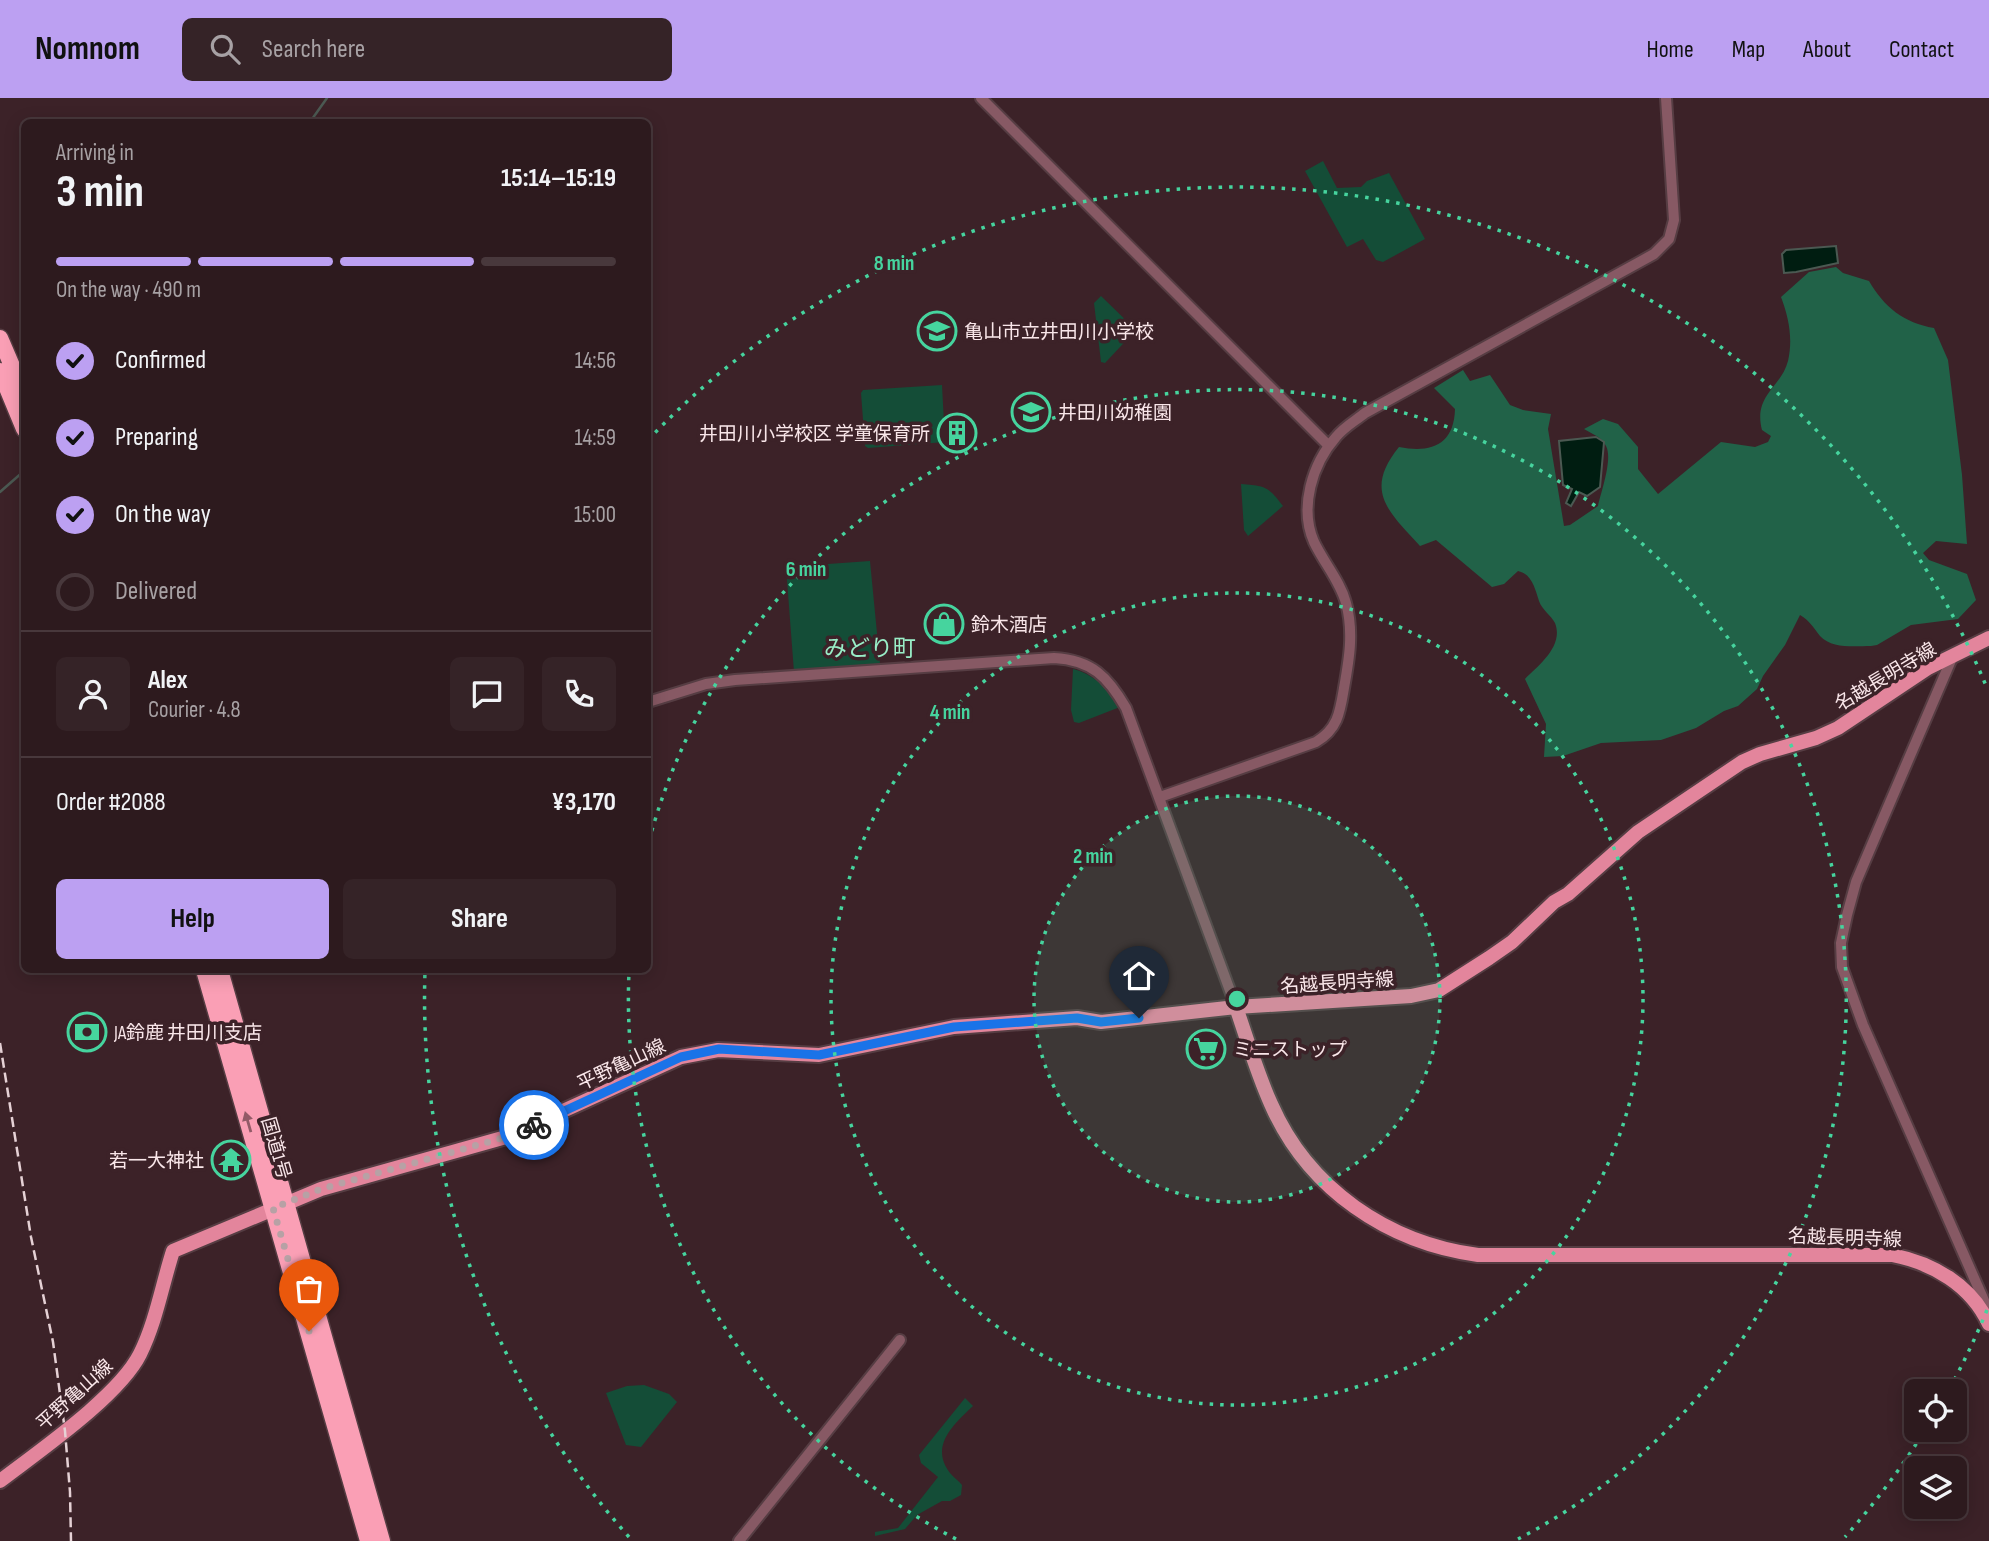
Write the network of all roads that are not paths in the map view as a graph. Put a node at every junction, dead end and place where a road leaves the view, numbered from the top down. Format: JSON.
{"nodes":[{"id":1,"x":981,"y":98,"type":"edge"},
{"id":2,"x":1666,"y":98,"type":"edge"},
{"id":3,"x":0,"y":338,"type":"edge"},
{"id":4,"x":0,"y":372,"type":"edge"},
{"id":5,"x":21,"y":387,"type":"edge"},
{"id":6,"x":21,"y":422,"type":"edge"},
{"id":7,"x":1329,"y":446,"type":"junction"},
{"id":8,"x":1989,"y":638,"type":"edge"},
{"id":9,"x":1952,"y":658,"type":"junction"},
{"id":10,"x":651,"y":701,"type":"edge"},
{"id":11,"x":1160,"y":797,"type":"junction"},
{"id":12,"x":205,"y":973,"type":"edge"},
{"id":13,"x":221,"y":973,"type":"edge"},
{"id":14,"x":1236,"y":1007,"type":"junction"},
{"id":15,"x":279,"y":1205,"type":"junction"},
{"id":16,"x":1989,"y":1312,"type":"edge"},
{"id":17,"x":1989,"y":1324,"type":"edge"},
{"id":18,"x":900,"y":1340,"type":"dead end"},
{"id":19,"x":0,"y":1481,"type":"edge"},
{"id":20,"x":368,"y":1541,"type":"edge"},
{"id":21,"x":382,"y":1541,"type":"edge"},
{"id":22,"x":739,"y":1541,"type":"edge"}],
"edges":[{"from":1,"to":7,"type":"street"},
{"from":2,"to":7,"type":"street"},
{"from":3,"to":5,"type":"highway"},
{"from":4,"to":6,"type":"highway"},
{"from":7,"to":11,"type":"street"},
{"from":8,"to":9,"type":"main road","name":"名越長明寺線"},
{"from":9,"to":14,"type":"main road","name":"名越長明寺線"},
{"from":9,"to":16,"type":"street"},
{"from":10,"to":11,"type":"street"},
{"from":11,"to":14,"type":"street"},
{"from":15,"to":12,"type":"highway","name":"国道1号","one_way":true},
{"from":13,"to":15,"type":"highway","name":"国道1号"},
{"from":14,"to":15,"type":"main road","name":"平野亀山線"},
{"from":14,"to":17,"type":"main road","name":"名越長明寺線"},
{"from":15,"to":19,"type":"main road","name":"平野亀山線"},
{"from":15,"to":20,"type":"highway","name":"国道1号"},
{"from":15,"to":21,"type":"highway","name":"国道1号"},
{"from":18,"to":22,"type":"street"}]}
